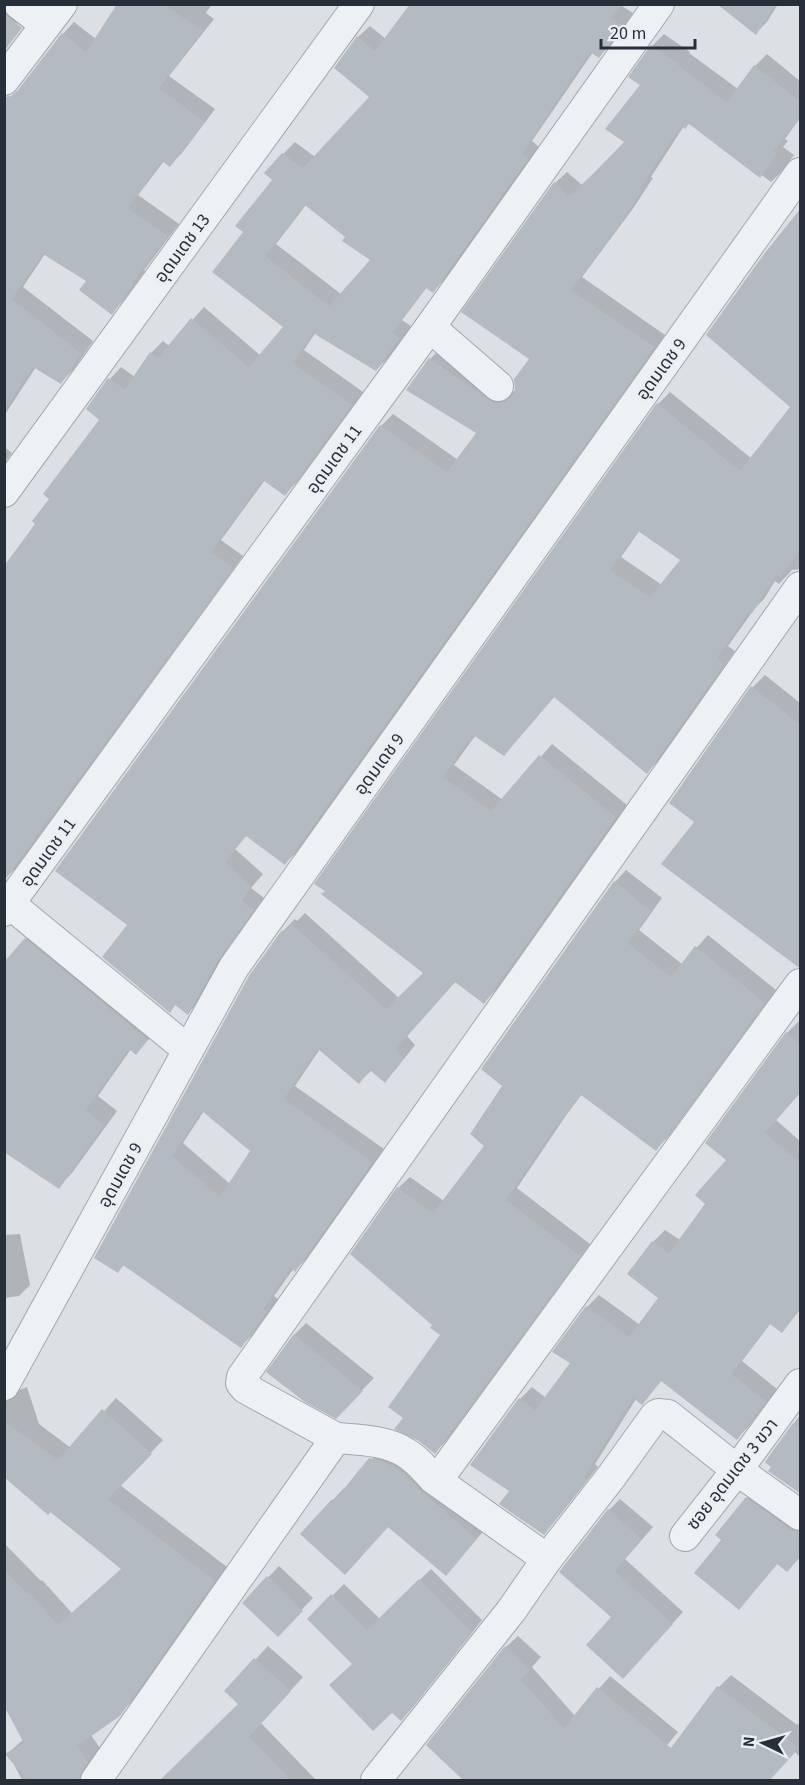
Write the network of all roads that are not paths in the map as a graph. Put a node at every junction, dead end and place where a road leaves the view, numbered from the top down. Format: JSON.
{"nodes":[{"id":1,"x":19,"y":4,"type":"edge"},
{"id":2,"x":359,"y":4,"type":"edge"},
{"id":3,"x":658,"y":4,"type":"edge"},
{"id":4,"x":54,"y":15,"type":"edge"},
{"id":5,"x":4,"y":80,"type":"edge"},
{"id":6,"x":801,"y":173,"type":"edge"},
{"id":7,"x":430,"y":327,"type":"junction"},
{"id":8,"x":498,"y":386,"type":"dead end"},
{"id":9,"x":4,"y":492,"type":"edge"},
{"id":10,"x":801,"y":587,"type":"edge"},
{"id":11,"x":7,"y":907,"type":"edge"},
{"id":12,"x":801,"y":984,"type":"edge"},
{"id":13,"x":188,"y":1050,"type":"junction"},
{"id":14,"x":801,"y":1384,"type":"edge"},
{"id":15,"x":4,"y":1385,"type":"edge"},
{"id":16,"x":336,"y":1438,"type":"junction"},
{"id":17,"x":737,"y":1470,"type":"junction"},
{"id":18,"x":434,"y":1479,"type":"junction"},
{"id":19,"x":801,"y":1515,"type":"edge"},
{"id":20,"x":685,"y":1536,"type":"dead end"},
{"id":21,"x":547,"y":1559,"type":"junction"},
{"id":22,"x":387,"y":1776,"type":"edge"},
{"id":23,"x":96,"y":1780,"type":"edge"}],
"edges":[{"from":1,"to":4,"type":"street"},
{"from":2,"to":9,"type":"street","name":"อุดมเดช 13"},
{"from":3,"to":7,"type":"street","name":"อุดมเดช 11"},
{"from":4,"to":5,"type":"street"},
{"from":6,"to":13,"type":"street","name":"อุดมเดช 9"},
{"from":7,"to":8,"type":"street"},
{"from":7,"to":11,"type":"street","name":"อุดมเดช 11"},
{"from":10,"to":16,"type":"street"},
{"from":11,"to":13,"type":"street"},
{"from":12,"to":18,"type":"street"},
{"from":13,"to":15,"type":"street","name":"อุดมเดช 9"},
{"from":14,"to":17,"type":"street","name":"ซอย อุดมเดช 3 ขวา"},
{"from":16,"to":18,"type":"street"},
{"from":16,"to":23,"type":"street"},
{"from":17,"to":19,"type":"street"},
{"from":17,"to":20,"type":"street","name":"ซอย อุดมเดช 3 ขวา"},
{"from":17,"to":21,"type":"street"},
{"from":18,"to":21,"type":"street"},
{"from":21,"to":22,"type":"street"}]}
